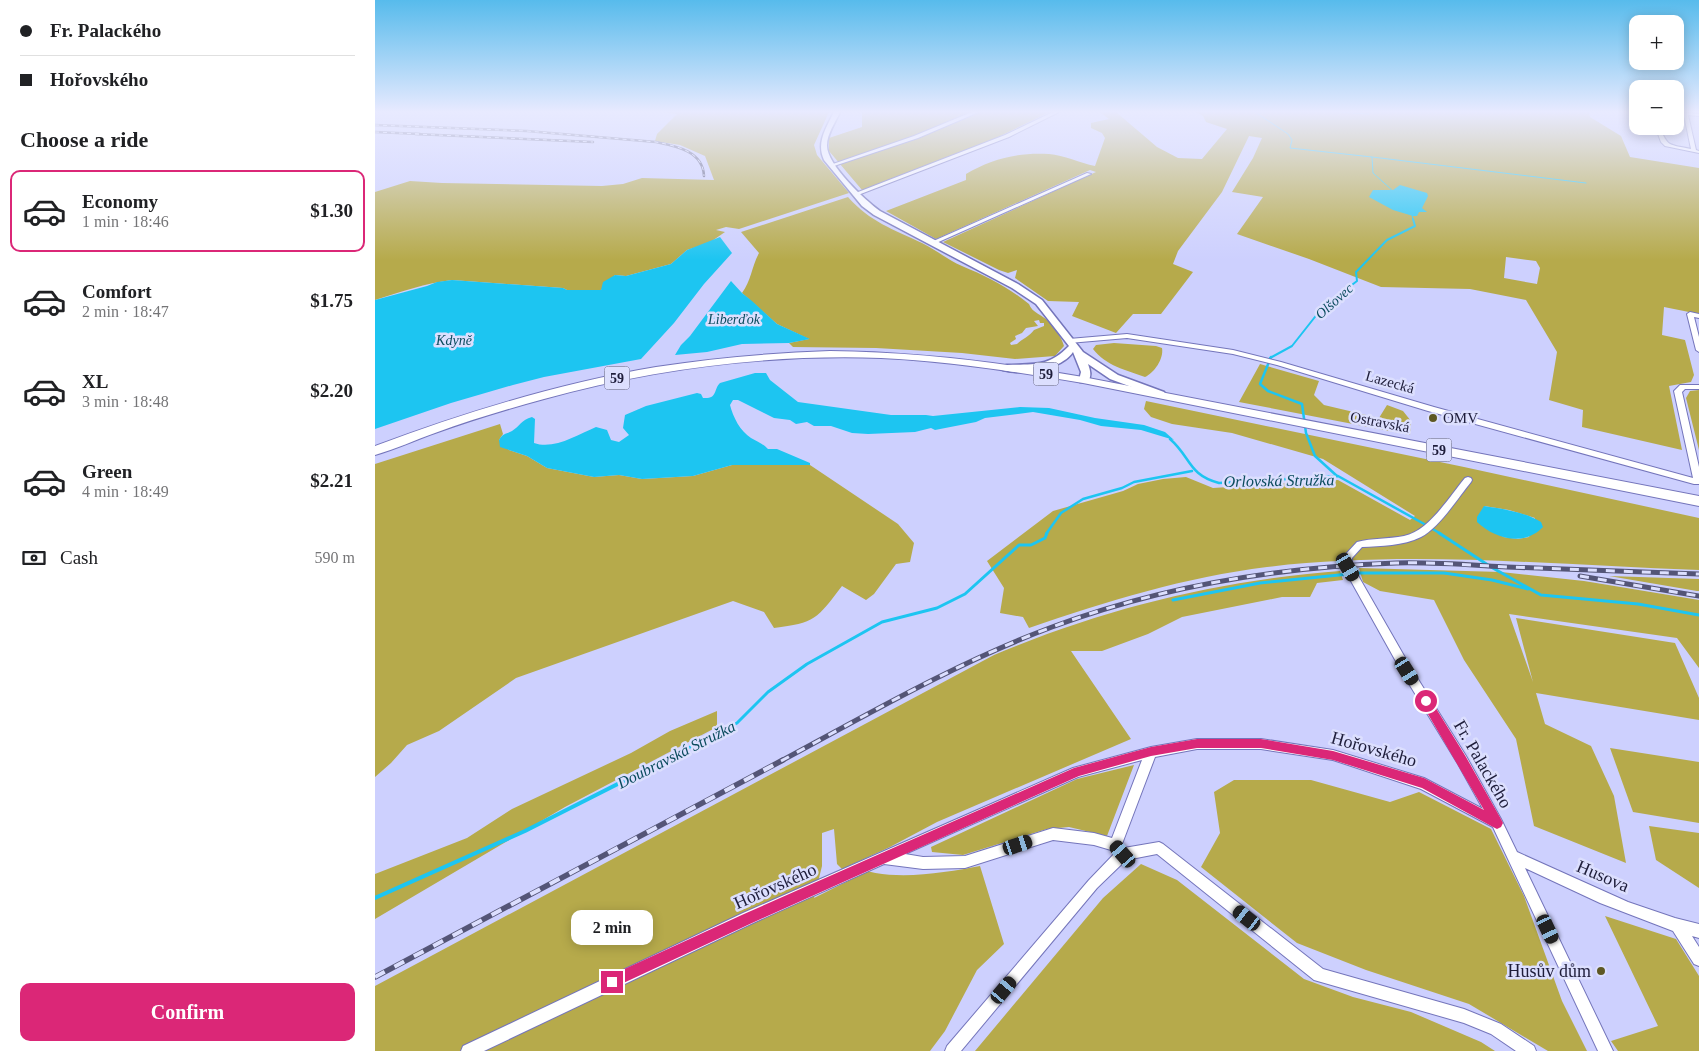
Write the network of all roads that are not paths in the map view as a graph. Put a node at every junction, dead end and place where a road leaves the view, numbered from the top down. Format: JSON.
{"nodes":[{"id":1,"x":829,"y":161,"type":"edge"},
{"id":2,"x":844,"y":161,"type":"edge"},
{"id":3,"x":942,"y":161,"type":"edge"},
{"id":4,"x":832,"y":165,"type":"junction"},
{"id":5,"x":1089,"y":174,"type":"dead end"},
{"id":6,"x":856,"y":194,"type":"junction"},
{"id":7,"x":932,"y":243,"type":"junction"},
{"id":8,"x":1699,"y":316,"type":"edge"},
{"id":9,"x":1072,"y":346,"type":"junction"},
{"id":10,"x":1699,"y":350,"type":"edge"},
{"id":11,"x":1007,"y":368,"type":"junction"},
{"id":12,"x":1084,"y":380,"type":"junction"},
{"id":13,"x":1699,"y":387,"type":"edge"},
{"id":14,"x":1179,"y":399,"type":"junction"},
{"id":15,"x":375,"y":451,"type":"edge"},
{"id":16,"x":1468,"y":480,"type":"dead end"},
{"id":17,"x":1699,"y":480,"type":"edge"},
{"id":18,"x":1699,"y":501,"type":"edge"},
{"id":19,"x":1151,"y":752,"type":"junction"},
{"id":20,"x":1497,"y":823,"type":"junction"},
{"id":21,"x":1119,"y":850,"type":"junction"},
{"id":22,"x":1515,"y":857,"type":"junction"},
{"id":23,"x":884,"y":858,"type":"junction"},
{"id":24,"x":1678,"y":926,"type":"junction"},
{"id":25,"x":1699,"y":931,"type":"edge"},
{"id":26,"x":1699,"y":959,"type":"edge"},
{"id":27,"x":468,"y":1051,"type":"edge"},
{"id":28,"x":952,"y":1051,"type":"edge"},
{"id":29,"x":1529,"y":1051,"type":"edge"},
{"id":30,"x":1605,"y":1051,"type":"edge"}],
"edges":[{"from":1,"to":4,"type":"street"},
{"from":2,"to":4,"type":"street"},
{"from":3,"to":6,"type":"street"},
{"from":4,"to":6,"type":"street"},
{"from":5,"to":7,"type":"street"},
{"from":6,"to":7,"type":"street"},
{"from":7,"to":9,"type":"street"},
{"from":8,"to":10,"type":"street"},
{"from":9,"to":11,"type":"street"},
{"from":9,"to":12,"type":"street"},
{"from":9,"to":14,"type":"street"},
{"from":9,"to":17,"type":"street","name":"Lazecká"},
{"from":11,"to":12,"type":"main road","number":"59"},
{"from":11,"to":15,"type":"main road","number":"59"},
{"from":12,"to":14,"type":"main road","name":"Ostravská","number":"59"},
{"from":13,"to":17,"type":"street"},
{"from":14,"to":18,"type":"main road","name":"Ostravská","number":"59"},
{"from":16,"to":20,"type":"street","name":"Fr. Palackého"},
{"from":19,"to":20,"type":"street","name":"Hořovského"},
{"from":19,"to":21,"type":"street"},
{"from":19,"to":23,"type":"street"},
{"from":20,"to":22,"type":"street","name":"Fr. Palackého"},
{"from":21,"to":23,"type":"street"},
{"from":21,"to":28,"type":"street"},
{"from":21,"to":29,"type":"street"},
{"from":22,"to":24,"type":"street","name":"Husova"},
{"from":22,"to":30,"type":"street","name":"Fr. Palackého"},
{"from":23,"to":27,"type":"street","name":"Hořovského"},
{"from":24,"to":25,"type":"street","name":"Husova"},
{"from":24,"to":26,"type":"street"}]}
